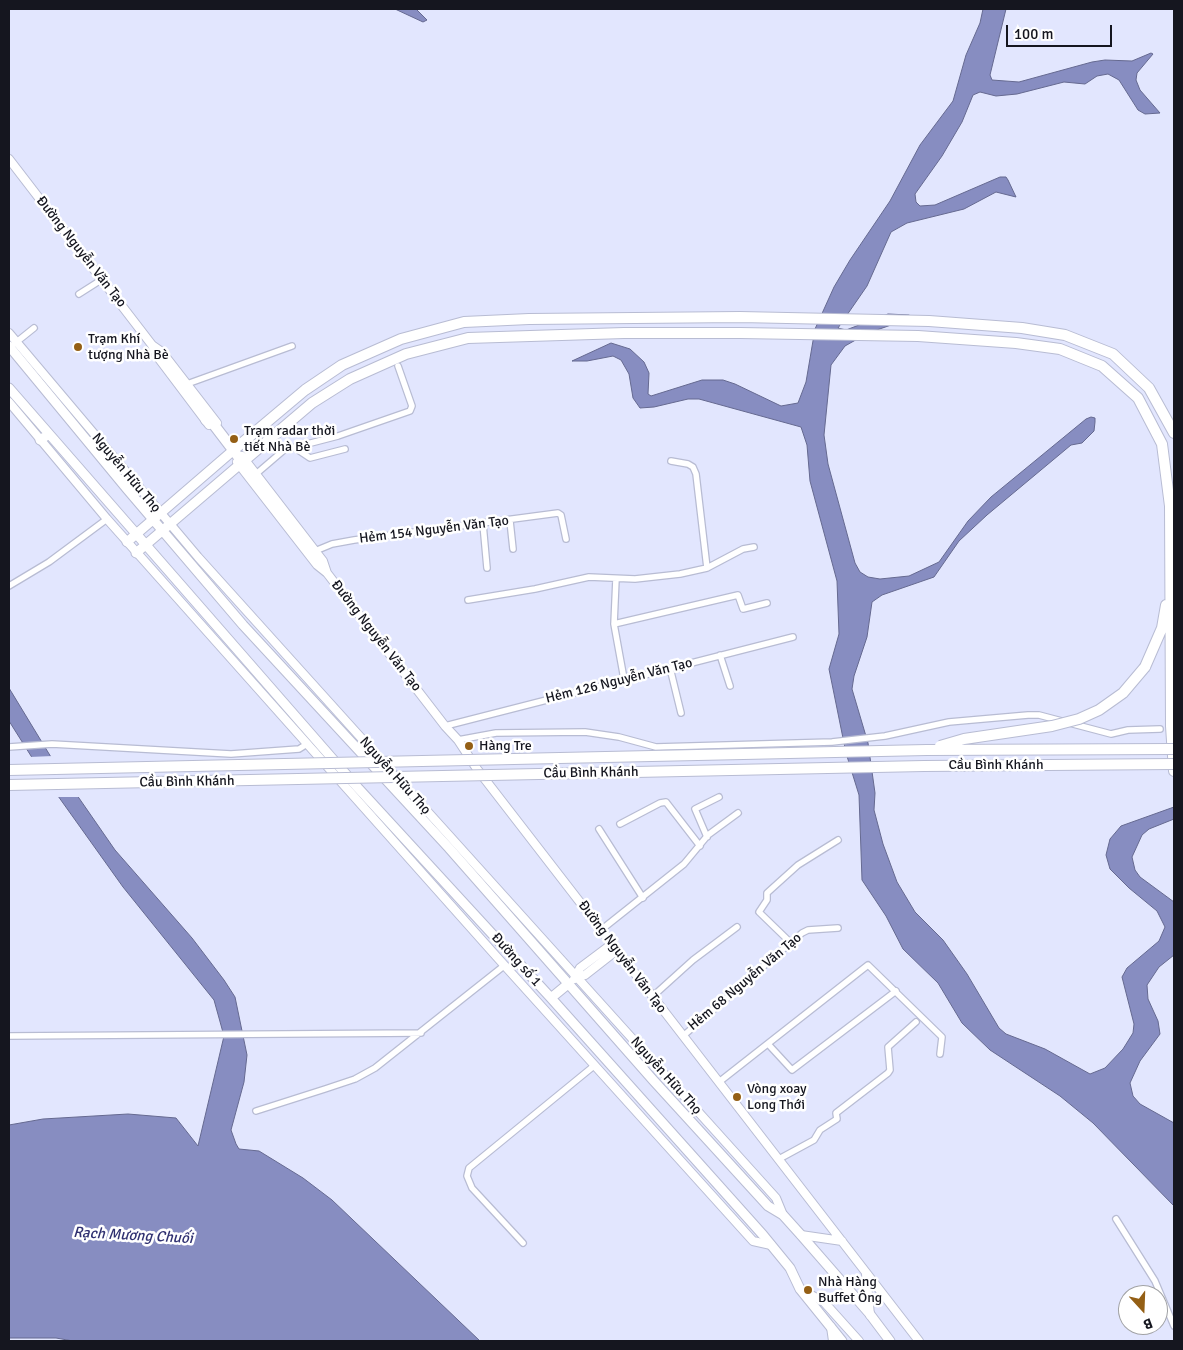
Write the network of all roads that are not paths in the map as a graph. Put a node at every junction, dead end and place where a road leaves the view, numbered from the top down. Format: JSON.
{"nodes":[{"id":1,"x":9,"y":159,"type":"edge"},
{"id":2,"x":101,"y":280,"type":"junction"},
{"id":3,"x":80,"y":294,"type":"dead end"},
{"id":4,"x":34,"y":328,"type":"dead end"},
{"id":5,"x":9,"y":333,"type":"edge"},
{"id":6,"x":152,"y":344,"type":"junction"},
{"id":7,"x":11,"y":346,"type":"edge"},
{"id":8,"x":292,"y":346,"type":"dead end"},
{"id":9,"x":398,"y":366,"type":"dead end"},
{"id":10,"x":187,"y":384,"type":"junction"},
{"id":11,"x":9,"y":388,"type":"edge"},
{"id":12,"x":9,"y":402,"type":"edge"},
{"id":13,"x":206,"y":420,"type":"joint"},
{"id":14,"x":1174,"y":433,"type":"edge"},
{"id":15,"x":49,"y":434,"type":"junction"},
{"id":16,"x":40,"y":440,"type":"junction"},
{"id":17,"x":295,"y":448,"type":"junction"},
{"id":18,"x":345,"y":449,"type":"dead end"},
{"id":19,"x":233,"y":450,"type":"junction"},
{"id":20,"x":671,"y":460,"type":"dead end"},
{"id":21,"x":242,"y":462,"type":"junction"},
{"id":22,"x":256,"y":474,"type":"junction"},
{"id":23,"x":160,"y":513,"type":"junction"},
{"id":24,"x":107,"y":520,"type":"junction"},
{"id":25,"x":153,"y":520,"type":"junction"},
{"id":26,"x":510,"y":520,"type":"junction"},
{"id":27,"x":170,"y":524,"type":"junction"},
{"id":28,"x":483,"y":524,"type":"junction"},
{"id":29,"x":162,"y":530,"type":"junction"},
{"id":30,"x":136,"y":534,"type":"junction"},
{"id":31,"x":566,"y":539,"type":"dead end"},
{"id":32,"x":127,"y":542,"type":"junction"},
{"id":33,"x":146,"y":545,"type":"junction"},
{"id":34,"x":754,"y":548,"type":"dead end"},
{"id":35,"x":513,"y":549,"type":"dead end"},
{"id":36,"x":315,"y":551,"type":"junction"},
{"id":37,"x":136,"y":553,"type":"junction"},
{"id":38,"x":487,"y":568,"type":"dead end"},
{"id":39,"x":706,"y":568,"type":"junction"},
{"id":40,"x":327,"y":573,"type":"junction"},
{"id":41,"x":1170,"y":577,"type":"junction"},
{"id":42,"x":616,"y":578,"type":"junction"},
{"id":43,"x":9,"y":586,"type":"edge"},
{"id":44,"x":468,"y":600,"type":"dead end"},
{"id":45,"x":767,"y":603,"type":"dead end"},
{"id":46,"x":614,"y":624,"type":"junction"},
{"id":47,"x":793,"y":637,"type":"dead end"},
{"id":48,"x":720,"y":655,"type":"junction"},
{"id":49,"x":670,"y":668,"type":"junction"},
{"id":50,"x":624,"y":679,"type":"junction"},
{"id":51,"x":730,"y":686,"type":"dead end"},
{"id":52,"x":681,"y":713,"type":"dead end"},
{"id":53,"x":445,"y":726,"type":"junction"},
{"id":54,"x":1160,"y":729,"type":"dead end"},
{"id":55,"x":458,"y":740,"type":"junction"},
{"id":56,"x":307,"y":744,"type":"junction"},
{"id":57,"x":9,"y":747,"type":"edge"},
{"id":58,"x":1174,"y":749,"type":"edge"},
{"id":59,"x":927,"y":750,"type":"junction"},
{"id":60,"x":1174,"y":764,"type":"edge"},
{"id":61,"x":9,"y":770,"type":"edge"},
{"id":62,"x":1174,"y":772,"type":"edge"},
{"id":63,"x":9,"y":785,"type":"edge"},
{"id":64,"x":719,"y":797,"type":"dead end"},
{"id":65,"x":738,"y":813,"type":"dead end"},
{"id":66,"x":620,"y":824,"type":"dead end"},
{"id":67,"x":599,"y":829,"type":"dead end"},
{"id":68,"x":707,"y":837,"type":"junction"},
{"id":69,"x":838,"y":840,"type":"dead end"},
{"id":70,"x":700,"y":846,"type":"junction"},
{"id":71,"x":643,"y":898,"type":"junction"},
{"id":72,"x":737,"y":927,"type":"dead end"},
{"id":73,"x":838,"y":928,"type":"dead end"},
{"id":74,"x":601,"y":930,"type":"junction"},
{"id":75,"x":791,"y":943,"type":"junction"},
{"id":76,"x":615,"y":947,"type":"junction"},
{"id":77,"x":505,"y":965,"type":"junction"},
{"id":78,"x":576,"y":977,"type":"junction"},
{"id":79,"x":568,"y":984,"type":"junction"},
{"id":80,"x":896,"y":991,"type":"junction"},
{"id":81,"x":652,"y":997,"type":"junction"},
{"id":82,"x":551,"y":998,"type":"junction"},
{"id":83,"x":542,"y":1005,"type":"junction"},
{"id":84,"x":916,"y":1022,"type":"dead end"},
{"id":85,"x":421,"y":1033,"type":"junction"},
{"id":86,"x":9,"y":1036,"type":"edge"},
{"id":87,"x":683,"y":1036,"type":"junction"},
{"id":88,"x":768,"y":1044,"type":"junction"},
{"id":89,"x":940,"y":1054,"type":"dead end"},
{"id":90,"x":594,"y":1064,"type":"junction"},
{"id":91,"x":719,"y":1082,"type":"junction"},
{"id":92,"x":256,"y":1111,"type":"dead end"},
{"id":93,"x":780,"y":1159,"type":"junction"},
{"id":94,"x":783,"y":1215,"type":"junction"},
{"id":95,"x":1116,"y":1220,"type":"dead end"},
{"id":96,"x":832,"y":1228,"type":"junction"},
{"id":97,"x":801,"y":1235,"type":"junction"},
{"id":98,"x":842,"y":1241,"type":"junction"},
{"id":99,"x":523,"y":1243,"type":"dead end"},
{"id":100,"x":771,"y":1245,"type":"junction"},
{"id":101,"x":865,"y":1272,"type":"junction"},
{"id":102,"x":800,"y":1289,"type":"junction"},
{"id":103,"x":870,"y":1315,"type":"junction"},
{"id":104,"x":1174,"y":1326,"type":"edge"},
{"id":105,"x":831,"y":1327,"type":"junction"},
{"id":106,"x":833,"y":1341,"type":"edge"},
{"id":107,"x":842,"y":1341,"type":"edge"},
{"id":108,"x":858,"y":1341,"type":"edge"},
{"id":109,"x":890,"y":1341,"type":"edge"},
{"id":110,"x":919,"y":1341,"type":"edge"}],
"edges":[{"from":1,"to":2,"type":"main road","name":"Đường Nguyễn Văn Tạo"},
{"from":2,"to":3,"type":"street"},
{"from":2,"to":6,"type":"main road","name":"Đường Nguyễn Văn Tạo"},
{"from":4,"to":7,"type":"street"},
{"from":5,"to":7,"type":"main road","name":"Nguyễn Hữu Thọ"},
{"from":6,"to":10,"type":"main road","name":"Đường Nguyễn Văn Tạo"},
{"from":6,"to":13,"type":"main road","name":"Đường Nguyễn Văn Tạo"},
{"from":7,"to":23,"type":"main road","name":"Nguyễn Hữu Thọ"},
{"from":7,"to":25,"type":"main road","name":"Nguyễn Hữu Thọ"},
{"from":8,"to":10,"type":"street"},
{"from":9,"to":17,"type":"street"},
{"from":10,"to":19,"type":"main road","name":"Đường Nguyễn Văn Tạo"},
{"from":11,"to":15,"type":"main road"},
{"from":12,"to":16,"type":"main road"},
{"from":13,"to":19,"type":"highway"},
{"from":14,"to":19,"type":"highway"},
{"from":15,"to":16,"type":"main road"},
{"from":15,"to":30,"type":"main road"},
{"from":16,"to":24,"type":"main road"},
{"from":17,"to":18,"type":"street"},
{"from":17,"to":22,"type":"street"},
{"from":19,"to":21,"type":"highway"},
{"from":19,"to":23,"type":"main road"},
{"from":20,"to":39,"type":"street"},
{"from":21,"to":22,"type":"main road","name":"Đường Nguyễn Văn Tạo"},
{"from":21,"to":27,"type":"main road"},
{"from":21,"to":40,"type":"main road","name":"Đường Nguyễn Văn Tạo"},
{"from":21,"to":41,"type":"highway"},
{"from":22,"to":36,"type":"main road","name":"Đường Nguyễn Văn Tạo"},
{"from":23,"to":25,"type":"main road"},
{"from":23,"to":27,"type":"main road","name":"Nguyễn Hữu Thọ"},
{"from":24,"to":32,"type":"main road"},
{"from":24,"to":43,"type":"street"},
{"from":25,"to":29,"type":"main road","name":"Nguyễn Hữu Thọ"},
{"from":25,"to":30,"type":"main road"},
{"from":26,"to":28,"type":"street","name":"Hẻm 154 Nguyễn Văn Tạo"},
{"from":26,"to":31,"type":"street","name":"Hẻm 154 Nguyễn Văn Tạo"},
{"from":26,"to":35,"type":"street"},
{"from":27,"to":29,"type":"main road"},
{"from":27,"to":78,"type":"main road","name":"Nguyễn Hữu Thọ"},
{"from":28,"to":36,"type":"street","name":"Hẻm 154 Nguyễn Văn Tạo"},
{"from":28,"to":38,"type":"street"},
{"from":29,"to":33,"type":"main road"},
{"from":29,"to":79,"type":"main road","name":"Nguyễn Hữu Thọ"},
{"from":30,"to":32,"type":"main road"},
{"from":30,"to":33,"type":"main road"},
{"from":32,"to":37,"type":"main road"},
{"from":33,"to":37,"type":"main road"},
{"from":33,"to":82,"type":"main road","name":"Đường số 1"},
{"from":34,"to":39,"type":"street"},
{"from":36,"to":40,"type":"main road","name":"Đường Nguyễn Văn Tạo"},
{"from":37,"to":56,"type":"main road"},
{"from":39,"to":42,"type":"street"},
{"from":40,"to":53,"type":"main road","name":"Đường Nguyễn Văn Tạo"},
{"from":41,"to":59,"type":"highway","bridge":true},
{"from":41,"to":62,"type":"highway"},
{"from":42,"to":44,"type":"street"},
{"from":42,"to":46,"type":"street"},
{"from":45,"to":46,"type":"street"},
{"from":46,"to":50,"type":"street"},
{"from":47,"to":48,"type":"street","name":"Hẻm 126 Nguyễn Văn Tạo"},
{"from":48,"to":49,"type":"street","name":"Hẻm 126 Nguyễn Văn Tạo"},
{"from":48,"to":51,"type":"street"},
{"from":49,"to":50,"type":"street","name":"Hẻm 126 Nguyễn Văn Tạo"},
{"from":49,"to":52,"type":"street"},
{"from":50,"to":53,"type":"street","name":"Hẻm 126 Nguyễn Văn Tạo"},
{"from":53,"to":55,"type":"main road","name":"Đường Nguyễn Văn Tạo"},
{"from":54,"to":55,"type":"street"},
{"from":55,"to":74,"type":"main road","name":"Đường Nguyễn Văn Tạo"},
{"from":56,"to":57,"type":"street"},
{"from":56,"to":77,"type":"main road"},
{"from":58,"to":59,"type":"highway","bridge":true},
{"from":59,"to":61,"type":"highway","name":"Cầu Bình Khánh","bridge":true},
{"from":60,"to":63,"type":"highway","name":"Cầu Bình Khánh","bridge":true},
{"from":64,"to":68,"type":"street"},
{"from":65,"to":68,"type":"street"},
{"from":66,"to":70,"type":"street"},
{"from":67,"to":71,"type":"street"},
{"from":68,"to":70,"type":"street"},
{"from":69,"to":75,"type":"street"},
{"from":70,"to":71,"type":"street"},
{"from":71,"to":74,"type":"street"},
{"from":72,"to":81,"type":"street"},
{"from":73,"to":75,"type":"street","name":"Hẻm 68 Nguyễn Văn Tạo"},
{"from":74,"to":76,"type":"main road","name":"Đường Nguyễn Văn Tạo"},
{"from":75,"to":87,"type":"street","name":"Hẻm 68 Nguyễn Văn Tạo"},
{"from":76,"to":78,"type":"main road"},
{"from":76,"to":81,"type":"main road","name":"Đường Nguyễn Văn Tạo"},
{"from":77,"to":83,"type":"main road","name":"Đường số 1"},
{"from":77,"to":85,"type":"street"},
{"from":78,"to":79,"type":"main road"},
{"from":78,"to":94,"type":"main road","name":"Nguyễn Hữu Thọ"},
{"from":79,"to":82,"type":"main road"},
{"from":79,"to":94,"type":"main road","name":"Nguyễn Hữu Thọ"},
{"from":80,"to":88,"type":"street"},
{"from":80,"to":88,"type":"street"},
{"from":80,"to":89,"type":"street"},
{"from":81,"to":87,"type":"main road","name":"Đường Nguyễn Văn Tạo"},
{"from":82,"to":83,"type":"main road"},
{"from":82,"to":100,"type":"main road"},
{"from":83,"to":90,"type":"main road"},
{"from":84,"to":93,"type":"street"},
{"from":85,"to":86,"type":"street"},
{"from":85,"to":92,"type":"street"},
{"from":87,"to":91,"type":"main road","name":"Đường Nguyễn Văn Tạo"},
{"from":88,"to":91,"type":"street"},
{"from":90,"to":99,"type":"street"},
{"from":90,"to":100,"type":"main road"},
{"from":91,"to":93,"type":"main road","name":"Đường Nguyễn Văn Tạo"},
{"from":93,"to":96,"type":"main road","name":"Đường Nguyễn Văn Tạo"},
{"from":94,"to":97,"type":"main road","name":"Nguyễn Hữu Thọ"},
{"from":95,"to":104,"type":"street"},
{"from":96,"to":97,"type":"main road"},
{"from":96,"to":98,"type":"main road","name":"Đường Nguyễn Văn Tạo"},
{"from":97,"to":98,"type":"main road"},
{"from":97,"to":103,"type":"main road","name":"Nguyễn Hữu Thọ"},
{"from":98,"to":101,"type":"main road","name":"Đường Nguyễn Văn Tạo"},
{"from":100,"to":102,"type":"main road"},
{"from":101,"to":103,"type":"main road"},
{"from":101,"to":110,"type":"main road","name":"Đường Nguyễn Văn Tạo"},
{"from":102,"to":105,"type":"main road"},
{"from":102,"to":108,"type":"main road"},
{"from":103,"to":109,"type":"main road","name":"Nguyễn Hữu Thọ"},
{"from":105,"to":106,"type":"main road"},
{"from":105,"to":107,"type":"main road"}]}
